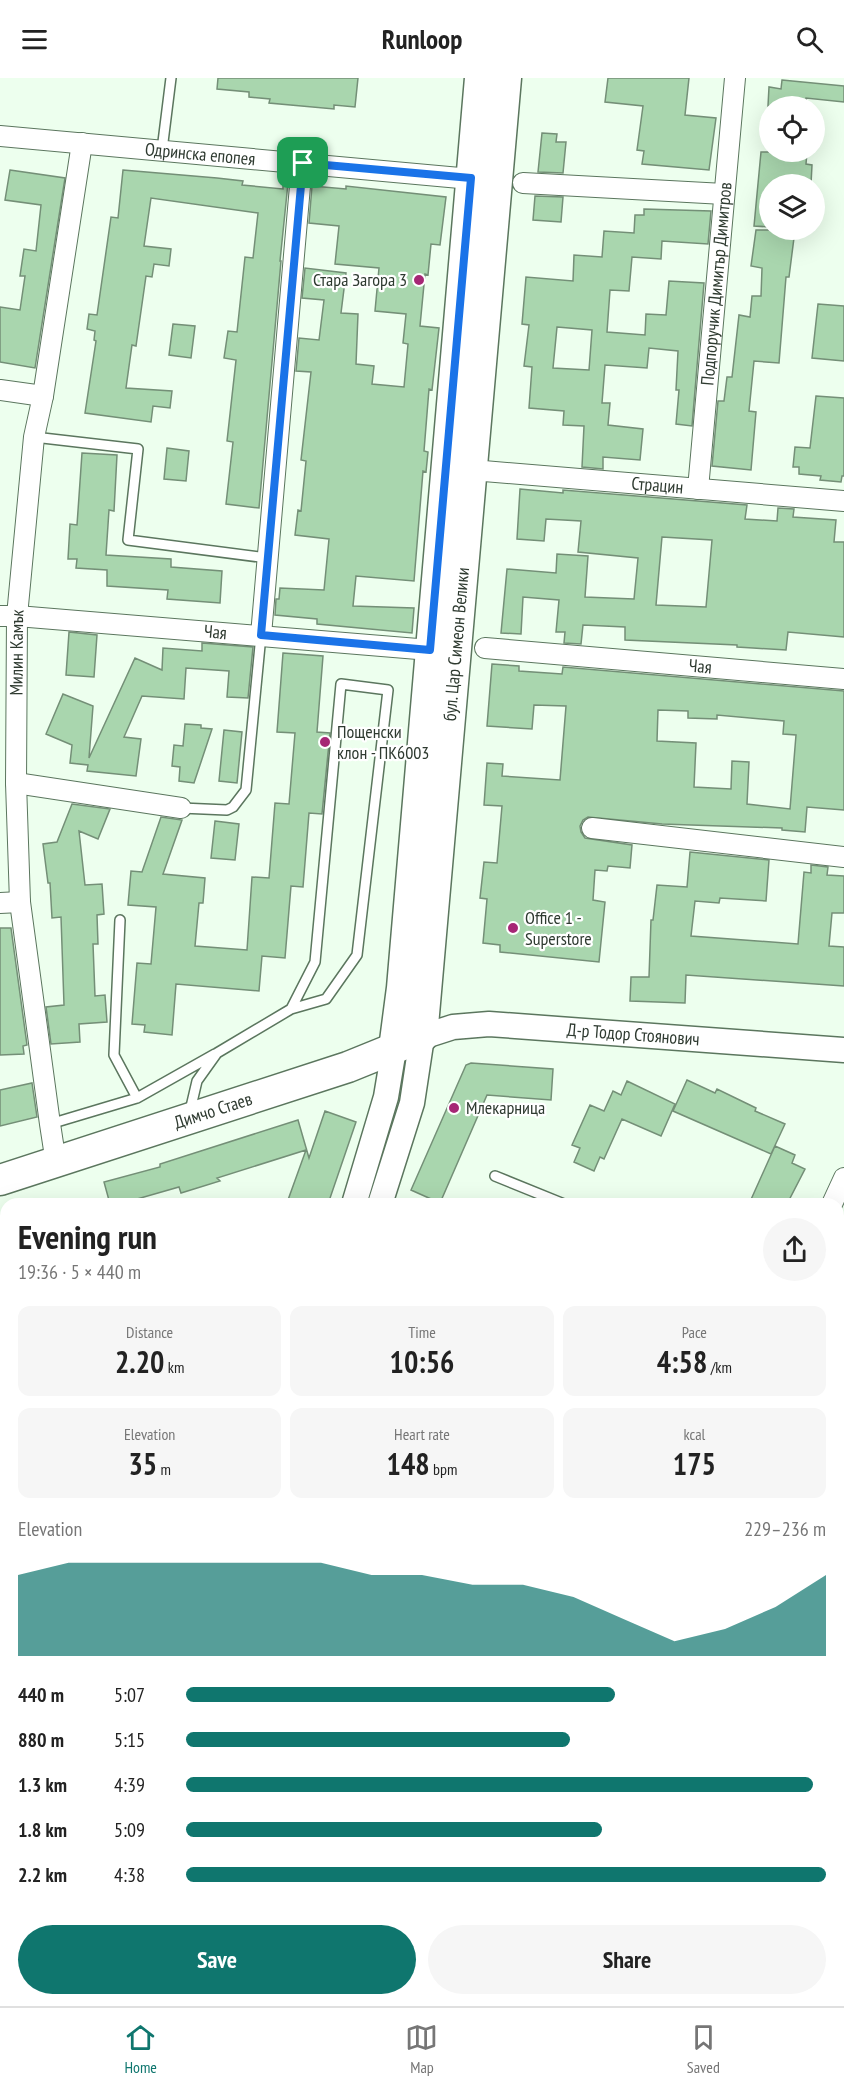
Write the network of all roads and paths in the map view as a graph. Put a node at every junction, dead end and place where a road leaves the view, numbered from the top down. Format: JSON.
{"nodes":[{"id":1,"x":171,"y":78,"type":"edge"},
{"id":2,"x":480,"y":78,"type":"edge"},
{"id":3,"x":506,"y":78,"type":"edge"},
{"id":4,"x":735,"y":78,"type":"edge"},
{"id":5,"x":0,"y":136,"type":"edge"},
{"id":6,"x":82,"y":143,"type":"junction"},
{"id":7,"x":162,"y":150,"type":"junction"},
{"id":8,"x":303,"y":163,"type":"junction"},
{"id":9,"x":471,"y":178,"type":"junction"},
{"id":10,"x":523,"y":183,"type":"dead end"},
{"id":11,"x":724,"y":194,"type":"junction"},
{"id":12,"x":0,"y":390,"type":"edge"},
{"id":13,"x":43,"y":396,"type":"junction"},
{"id":14,"x":34,"y":437,"type":"junction"},
{"id":15,"x":472,"y":470,"type":"junction"},
{"id":16,"x":698,"y":489,"type":"junction"},
{"id":17,"x":844,"y":501,"type":"edge"},
{"id":18,"x":267,"y":558,"type":"junction"},
{"id":19,"x":8,"y":616,"type":"edge"},
{"id":20,"x":261,"y":635,"type":"junction"},
{"id":21,"x":485,"y":648,"type":"dead end"},
{"id":22,"x":430,"y":650,"type":"junction"},
{"id":23,"x":844,"y":680,"type":"edge"},
{"id":24,"x":16,"y":783,"type":"junction"},
{"id":25,"x":181,"y":808,"type":"joint"},
{"id":26,"x":592,"y":828,"type":"dead end"},
{"id":27,"x":844,"y":857,"type":"edge"},
{"id":28,"x":20,"y":902,"type":"junction"},
{"id":29,"x":0,"y":903,"type":"edge"},
{"id":30,"x":120,"y":920,"type":"dead end"},
{"id":31,"x":291,"y":1010,"type":"junction"},
{"id":32,"x":422,"y":1037,"type":"junction"},
{"id":33,"x":394,"y":1049,"type":"junction"},
{"id":34,"x":844,"y":1050,"type":"edge"},
{"id":35,"x":217,"y":1053,"type":"junction"},
{"id":36,"x":137,"y":1098,"type":"junction"},
{"id":37,"x":188,"y":1119,"type":"junction"},
{"id":38,"x":50,"y":1124,"type":"junction"},
{"id":39,"x":57,"y":1163,"type":"junction"},
{"id":40,"x":495,"y":1176,"type":"dead end"},
{"id":41,"x":844,"y":1178,"type":"edge"},
{"id":42,"x":0,"y":1180,"type":"edge"},
{"id":43,"x":356,"y":1198,"type":"edge"},
{"id":44,"x":382,"y":1198,"type":"edge"},
{"id":45,"x":549,"y":1198,"type":"edge"},
{"id":46,"x":835,"y":1198,"type":"edge"}],
"edges":[{"from":1,"to":7,"type":"lane"},
{"from":2,"to":9,"type":"main road","name":"бул. Цар Симеон Велики"},
{"from":3,"to":15,"type":"main road","name":"бул. Цар Симеон Велики"},
{"from":4,"to":11,"type":"street","name":"Подпоручик Димитър Димитров"},
{"from":5,"to":6,"type":"street","name":"Одринска епопея"},
{"from":6,"to":7,"type":"street","name":"Одринска епопея"},
{"from":6,"to":13,"type":"street","name":"Милин Камък"},
{"from":7,"to":8,"type":"street","name":"Одринска епопея"},
{"from":8,"to":9,"type":"street","name":"Одринска епопея"},
{"from":8,"to":18,"type":"street"},
{"from":9,"to":22,"type":"main road","name":"бул. Цар Симеон Велики"},
{"from":10,"to":11,"type":"street"},
{"from":11,"to":16,"type":"street","name":"Подпоручик Димитър Димитров"},
{"from":12,"to":13,"type":"street"},
{"from":13,"to":14,"type":"street","name":"Милин Камък"},
{"from":14,"to":18,"type":"lane"},
{"from":14,"to":19,"type":"street","name":"Милин Камък"},
{"from":15,"to":16,"type":"street","name":"Страцин"},
{"from":15,"to":32,"type":"main road","name":"бул. Цар Симеон Велики"},
{"from":16,"to":17,"type":"street","name":"Страцин"},
{"from":18,"to":20,"type":"street"},
{"from":19,"to":20,"type":"street","name":"Чая"},
{"from":19,"to":24,"type":"street","name":"Милин Камък"},
{"from":20,"to":22,"type":"street","name":"Чая"},
{"from":20,"to":25,"type":"lane"},
{"from":21,"to":23,"type":"street","name":"Чая"},
{"from":22,"to":33,"type":"main road","name":"бул. Цар Симеон Велики"},
{"from":24,"to":25,"type":"street"},
{"from":24,"to":28,"type":"street","name":"Милин Камък"},
{"from":26,"to":27,"type":"street"},
{"from":28,"to":29,"type":"street"},
{"from":28,"to":38,"type":"street","name":"Милин Камък"},
{"from":30,"to":36,"type":"lane"},
{"from":31,"to":31,"type":"lane"},
{"from":31,"to":35,"type":"lane"},
{"from":32,"to":33,"type":"main road","name":"Димчо Стаев"},
{"from":32,"to":34,"type":"street","name":"Д-р Тодор Стоянович"},
{"from":32,"to":44,"type":"street","name":"бул. Цар Симеон Велики"},
{"from":33,"to":37,"type":"main road","name":"Димчо Стаев"},
{"from":33,"to":43,"type":"street","name":"бул. Цар Симеон Велики"},
{"from":35,"to":36,"type":"lane"},
{"from":35,"to":37,"type":"lane"},
{"from":36,"to":38,"type":"lane"},
{"from":37,"to":39,"type":"main road","name":"Димчо Стаев"},
{"from":38,"to":39,"type":"street","name":"Милин Камък"},
{"from":39,"to":42,"type":"main road","name":"Димчо Стаев"},
{"from":40,"to":45,"type":"lane"},
{"from":41,"to":46,"type":"street"}]}
